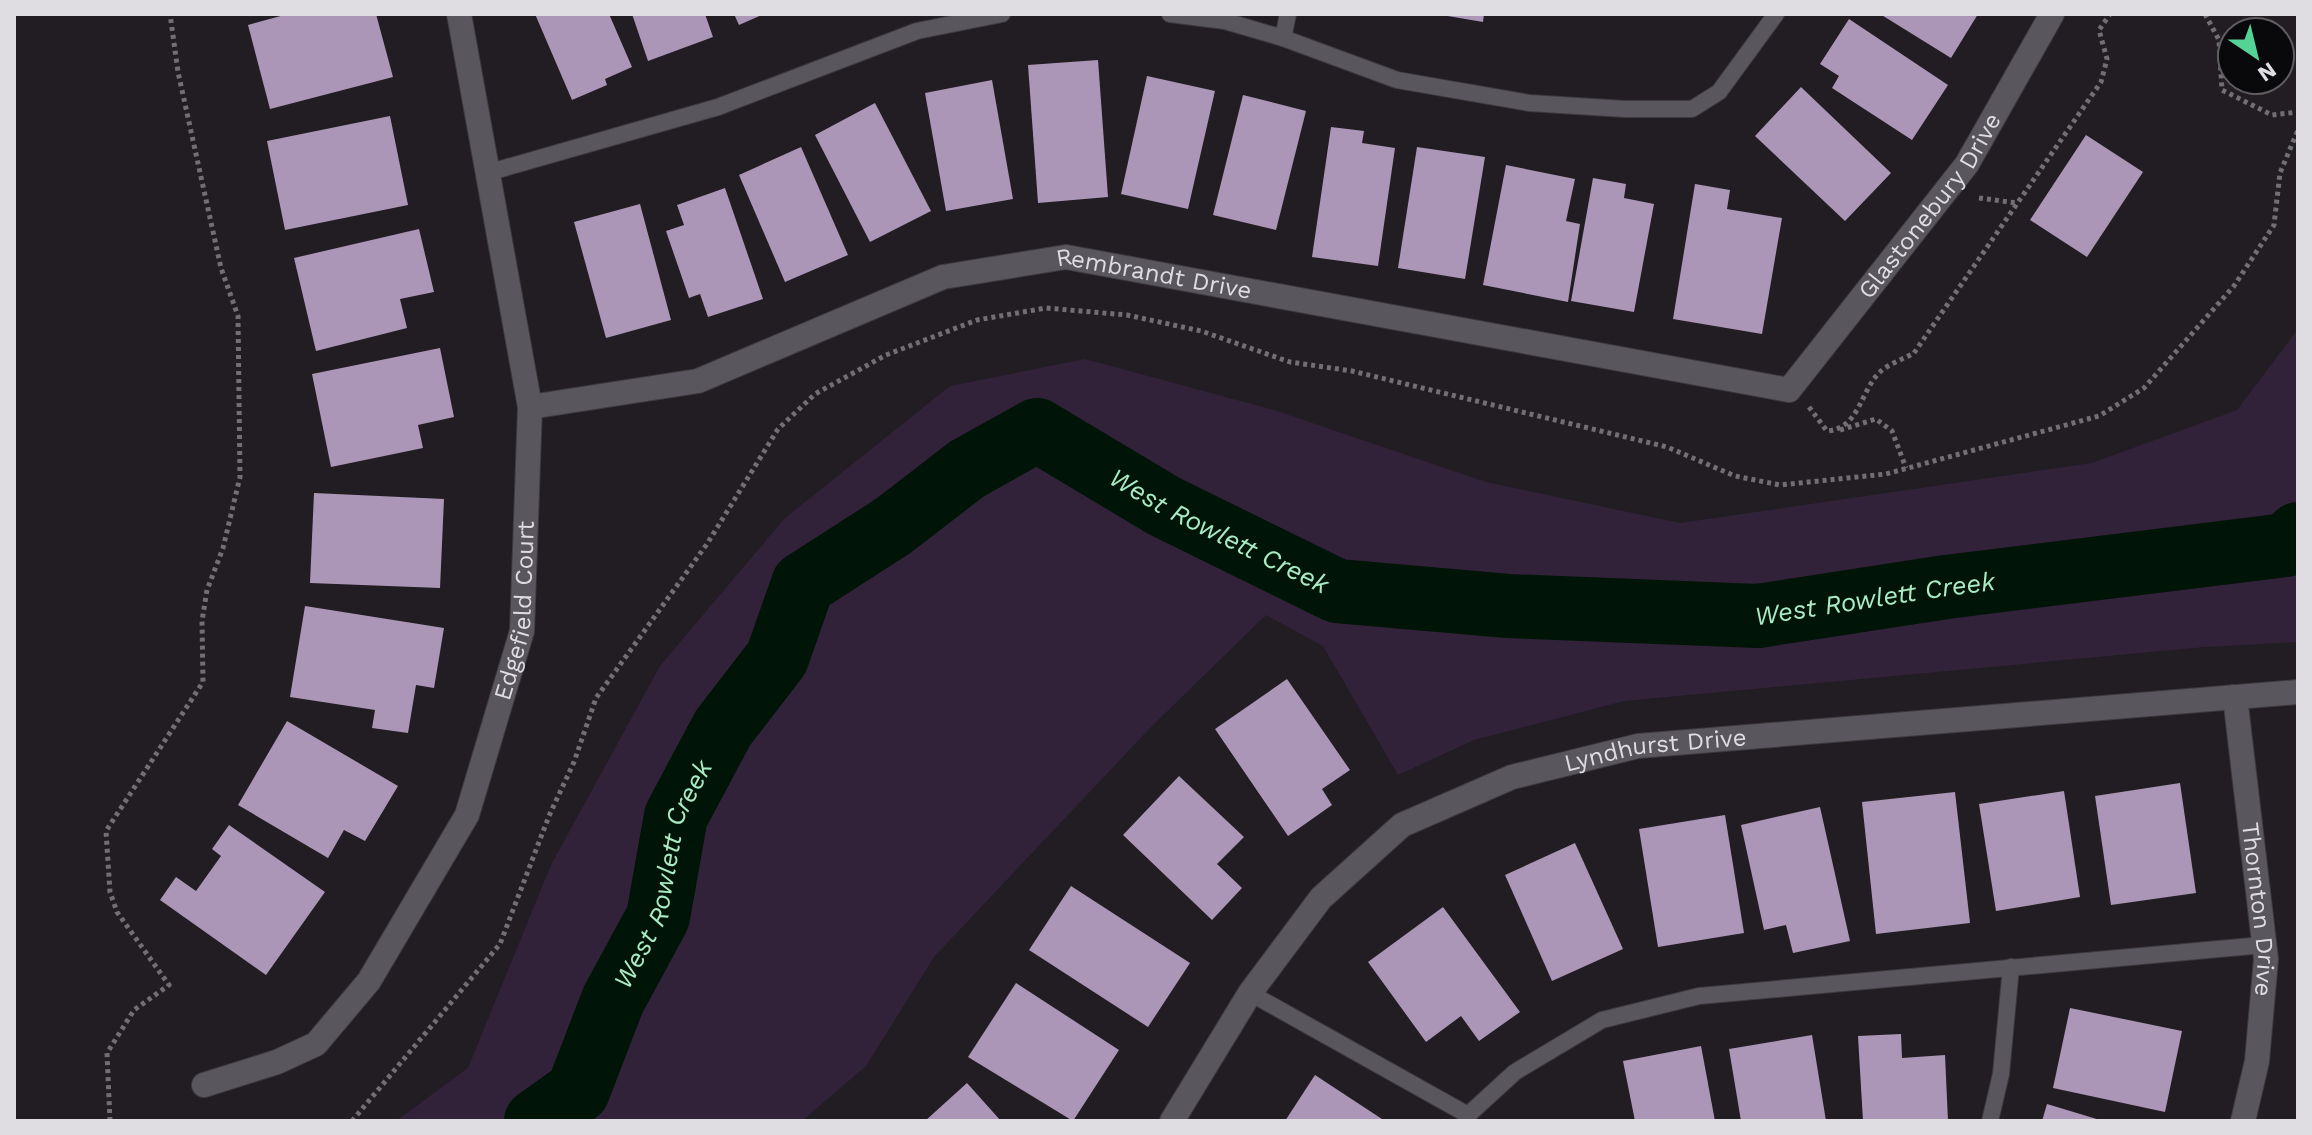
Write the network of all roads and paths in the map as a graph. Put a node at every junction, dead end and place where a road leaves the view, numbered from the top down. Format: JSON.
{"nodes":[{"id":1,"x":170,"y":14,"type":"edge"},
{"id":2,"x":459,"y":14,"type":"edge"},
{"id":3,"x":1002,"y":14,"type":"edge"},
{"id":4,"x":1170,"y":14,"type":"edge"},
{"id":5,"x":1288,"y":14,"type":"edge"},
{"id":6,"x":1776,"y":14,"type":"edge"},
{"id":7,"x":2052,"y":14,"type":"edge"},
{"id":8,"x":2110,"y":14,"type":"edge"},
{"id":9,"x":2205,"y":14,"type":"edge"},
{"id":10,"x":1283,"y":38,"type":"junction"},
{"id":11,"x":2298,"y":112,"type":"edge"},
{"id":12,"x":2298,"y":130,"type":"edge"},
{"id":13,"x":487,"y":173,"type":"junction"},
{"id":14,"x":1793,"y":388,"type":"junction"},
{"id":15,"x":530,"y":407,"type":"junction"},
{"id":16,"x":1839,"y":430,"type":"junction"},
{"id":17,"x":1906,"y":468,"type":"junction"},
{"id":18,"x":2298,"y":692,"type":"edge"},
{"id":19,"x":2235,"y":697,"type":"junction"},
{"id":20,"x":2263,"y":945,"type":"junction"},
{"id":21,"x":2011,"y":967,"type":"junction"},
{"id":22,"x":1250,"y":993,"type":"junction"},
{"id":23,"x":204,"y":1085,"type":"dead end"},
{"id":24,"x":1467,"y":1118,"type":"edge"},
{"id":25,"x":110,"y":1121,"type":"edge"},
{"id":26,"x":352,"y":1121,"type":"edge"},
{"id":27,"x":1172,"y":1121,"type":"edge"},
{"id":28,"x":1990,"y":1121,"type":"edge"},
{"id":29,"x":2243,"y":1121,"type":"edge"}],
"edges":[{"from":1,"to":25,"type":"path"},
{"from":2,"to":13,"type":"street","name":"Edgefield Court"},
{"from":3,"to":13,"type":"lane"},
{"from":4,"to":10,"type":"lane"},
{"from":5,"to":10,"type":"lane"},
{"from":6,"to":10,"type":"lane"},
{"from":7,"to":14,"type":"street","name":"Glastonebury Drive"},
{"from":8,"to":16,"type":"path"},
{"from":9,"to":11,"type":"path"},
{"from":12,"to":17,"type":"path"},
{"from":13,"to":15,"type":"street","name":"Edgefield Court"},
{"from":14,"to":15,"type":"street","name":"Rembrandt Drive"},
{"from":14,"to":16,"type":"path"},
{"from":15,"to":23,"type":"street","name":"Edgefield Court"},
{"from":16,"to":17,"type":"path"},
{"from":17,"to":26,"type":"path"},
{"from":18,"to":19,"type":"street","name":"Lyndhurst Drive"},
{"from":19,"to":20,"type":"street","name":"Thornton Drive"},
{"from":19,"to":22,"type":"street","name":"Lyndhurst Drive"},
{"from":20,"to":21,"type":"lane"},
{"from":20,"to":29,"type":"street","name":"Thornton Drive"},
{"from":21,"to":24,"type":"lane"},
{"from":21,"to":28,"type":"lane"},
{"from":22,"to":24,"type":"lane"},
{"from":22,"to":27,"type":"street","name":"Lyndhurst Drive"}]}
